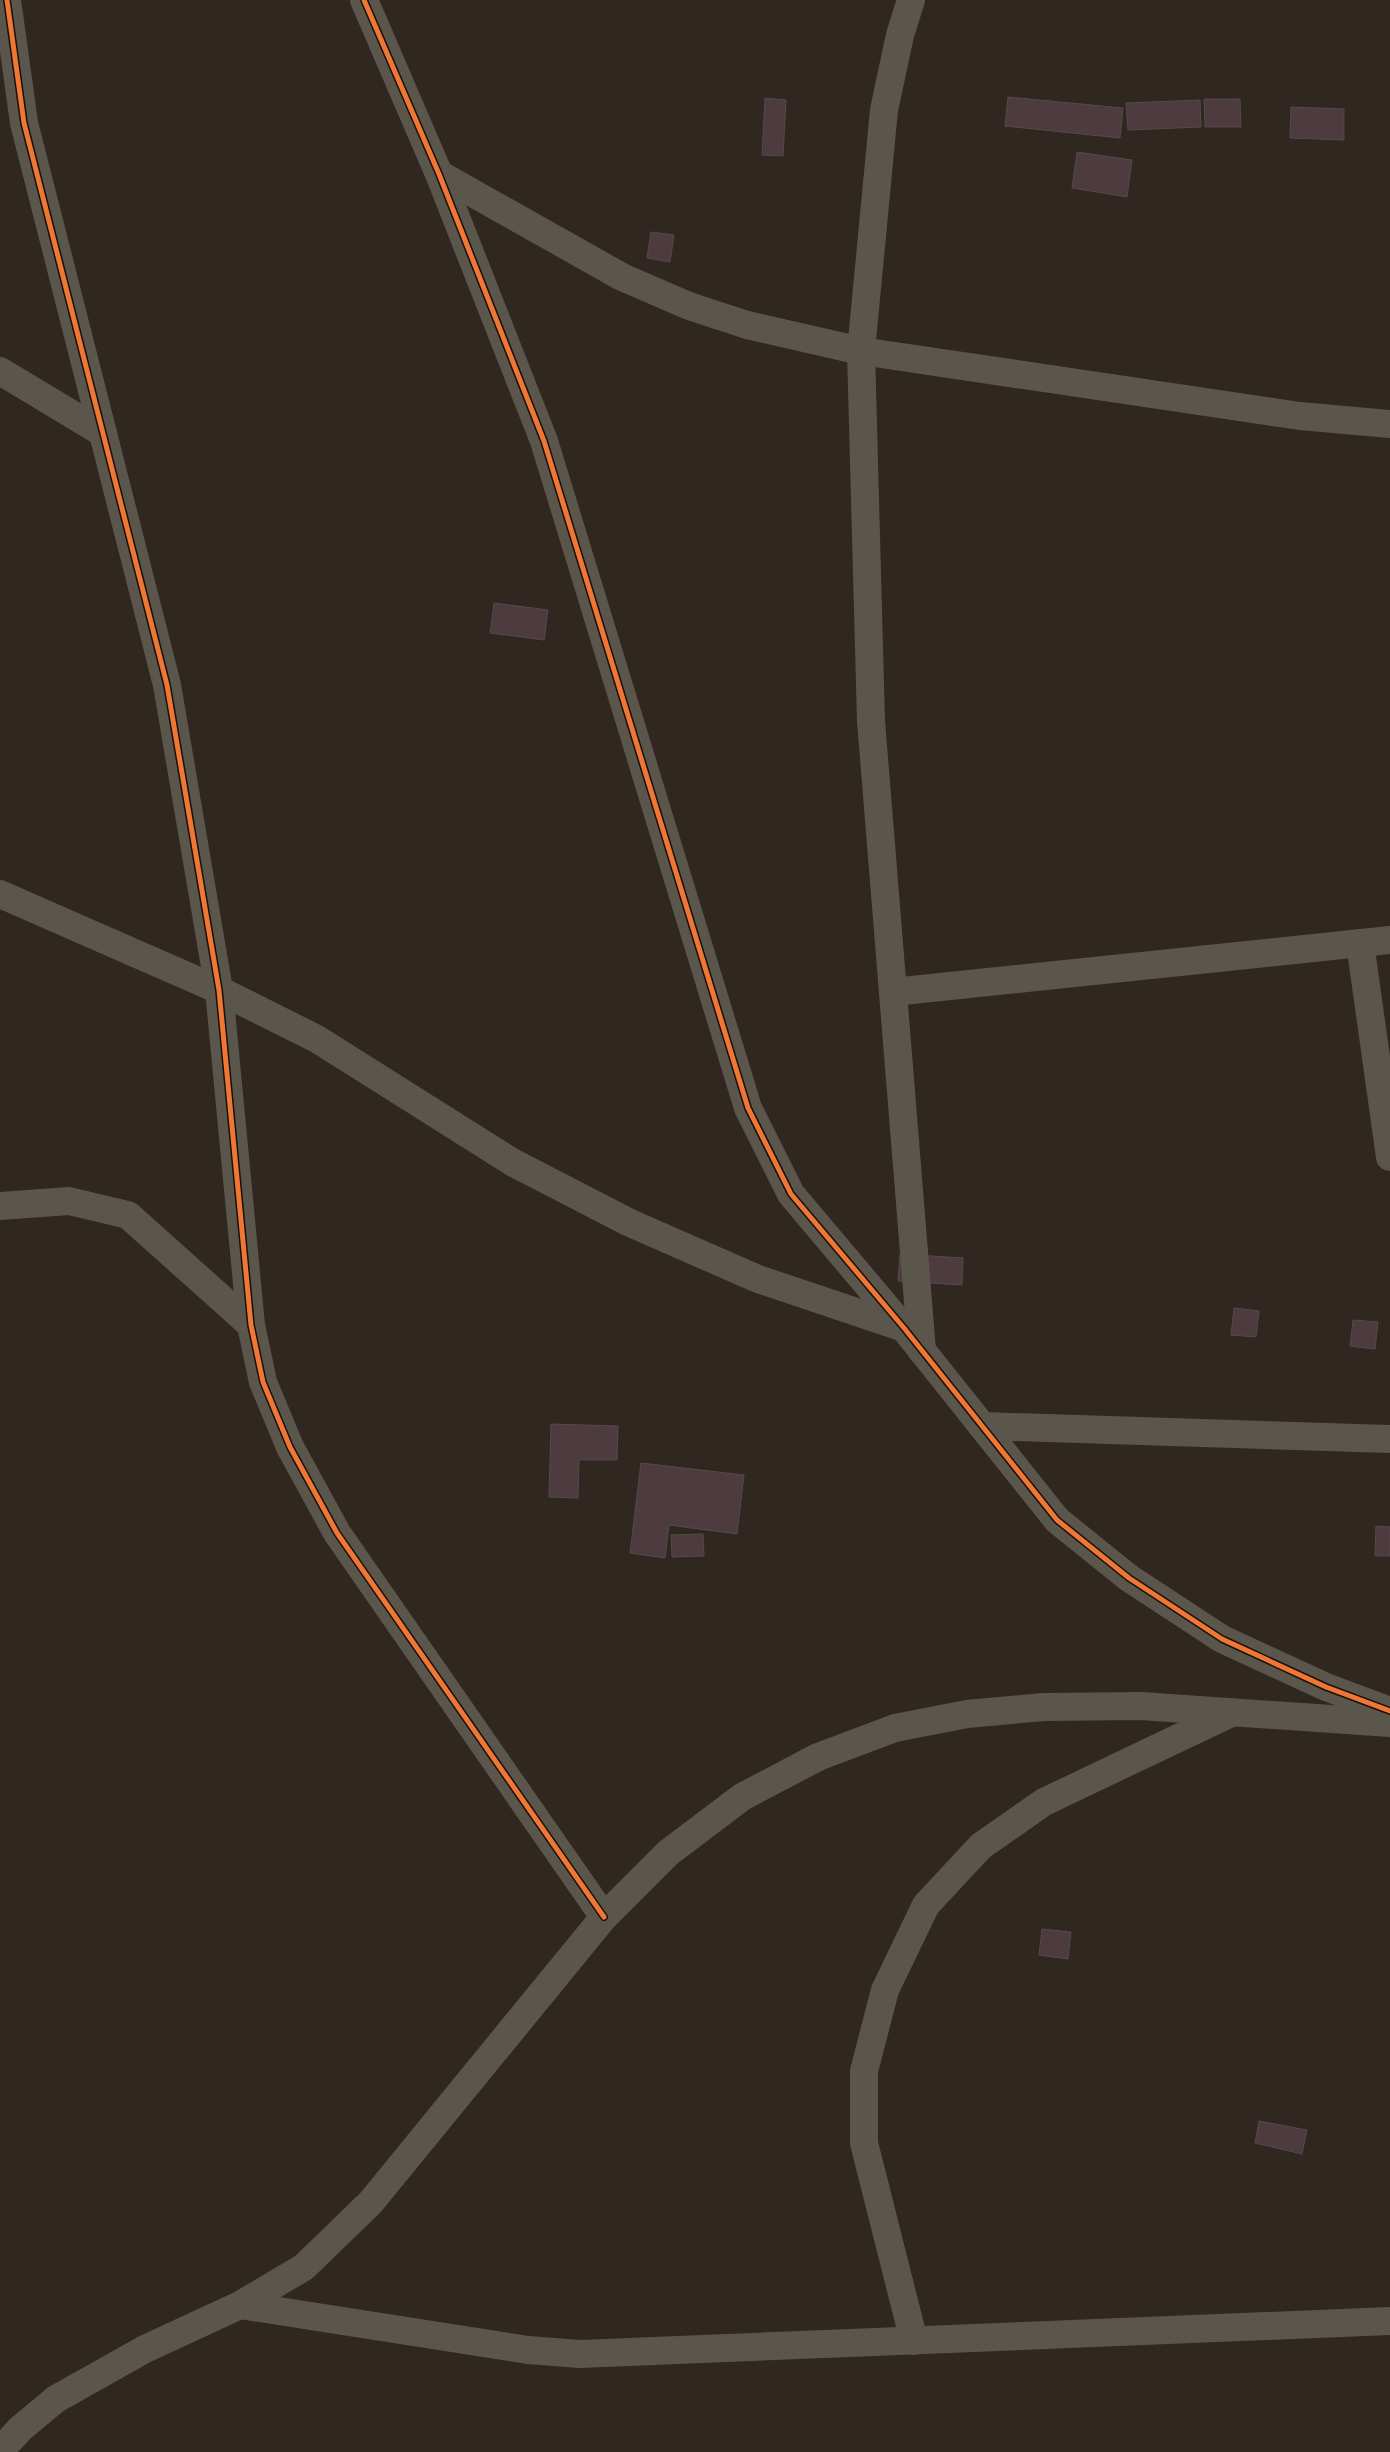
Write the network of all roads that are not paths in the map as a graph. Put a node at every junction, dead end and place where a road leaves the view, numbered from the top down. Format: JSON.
{"nodes":[{"id":1,"x":7,"y":0,"type":"edge"},
{"id":2,"x":364,"y":0,"type":"edge"},
{"id":3,"x":911,"y":0,"type":"edge"},
{"id":4,"x":439,"y":174,"type":"junction"},
{"id":5,"x":861,"y":351,"type":"junction"},
{"id":6,"x":0,"y":371,"type":"edge"},
{"id":7,"x":1390,"y":424,"type":"edge"},
{"id":8,"x":103,"y":433,"type":"junction"},
{"id":9,"x":0,"y":894,"type":"edge"},
{"id":10,"x":1390,"y":940,"type":"edge"},
{"id":11,"x":1360,"y":943,"type":"junction"},
{"id":12,"x":219,"y":990,"type":"junction"},
{"id":13,"x":893,"y":992,"type":"junction"},
{"id":14,"x":1390,"y":1157,"type":"edge"},
{"id":15,"x":0,"y":1206,"type":"edge"},
{"id":16,"x":251,"y":1325,"type":"junction"},
{"id":17,"x":904,"y":1328,"type":"junction"},
{"id":18,"x":922,"y":1351,"type":"junction"},
{"id":19,"x":982,"y":1426,"type":"junction"},
{"id":20,"x":1390,"y":1438,"type":"edge"},
{"id":21,"x":1390,"y":1711,"type":"edge"},
{"id":22,"x":1232,"y":1712,"type":"junction"},
{"id":23,"x":1390,"y":1723,"type":"edge"},
{"id":24,"x":604,"y":1917,"type":"junction"},
{"id":25,"x":240,"y":2305,"type":"junction"},
{"id":26,"x":1390,"y":2321,"type":"edge"},
{"id":27,"x":914,"y":2341,"type":"junction"},
{"id":28,"x":0,"y":2451,"type":"edge"}],
"edges":[{"from":1,"to":8,"type":"street"},
{"from":2,"to":4,"type":"street"},
{"from":3,"to":5,"type":"street"},
{"from":4,"to":5,"type":"street"},
{"from":4,"to":17,"type":"street"},
{"from":5,"to":7,"type":"street"},
{"from":5,"to":13,"type":"street"},
{"from":6,"to":8,"type":"street"},
{"from":8,"to":12,"type":"street"},
{"from":9,"to":12,"type":"street"},
{"from":10,"to":11,"type":"street"},
{"from":11,"to":13,"type":"street"},
{"from":11,"to":14,"type":"street"},
{"from":12,"to":16,"type":"street"},
{"from":12,"to":17,"type":"street"},
{"from":13,"to":18,"type":"street"},
{"from":15,"to":16,"type":"street"},
{"from":16,"to":24,"type":"street"},
{"from":17,"to":18,"type":"street"},
{"from":18,"to":19,"type":"street"},
{"from":19,"to":20,"type":"street"},
{"from":19,"to":21,"type":"street"},
{"from":22,"to":23,"type":"street"},
{"from":22,"to":24,"type":"street"},
{"from":22,"to":27,"type":"street"},
{"from":24,"to":25,"type":"street"},
{"from":25,"to":27,"type":"street"},
{"from":25,"to":28,"type":"street"},
{"from":26,"to":27,"type":"street"}]}
